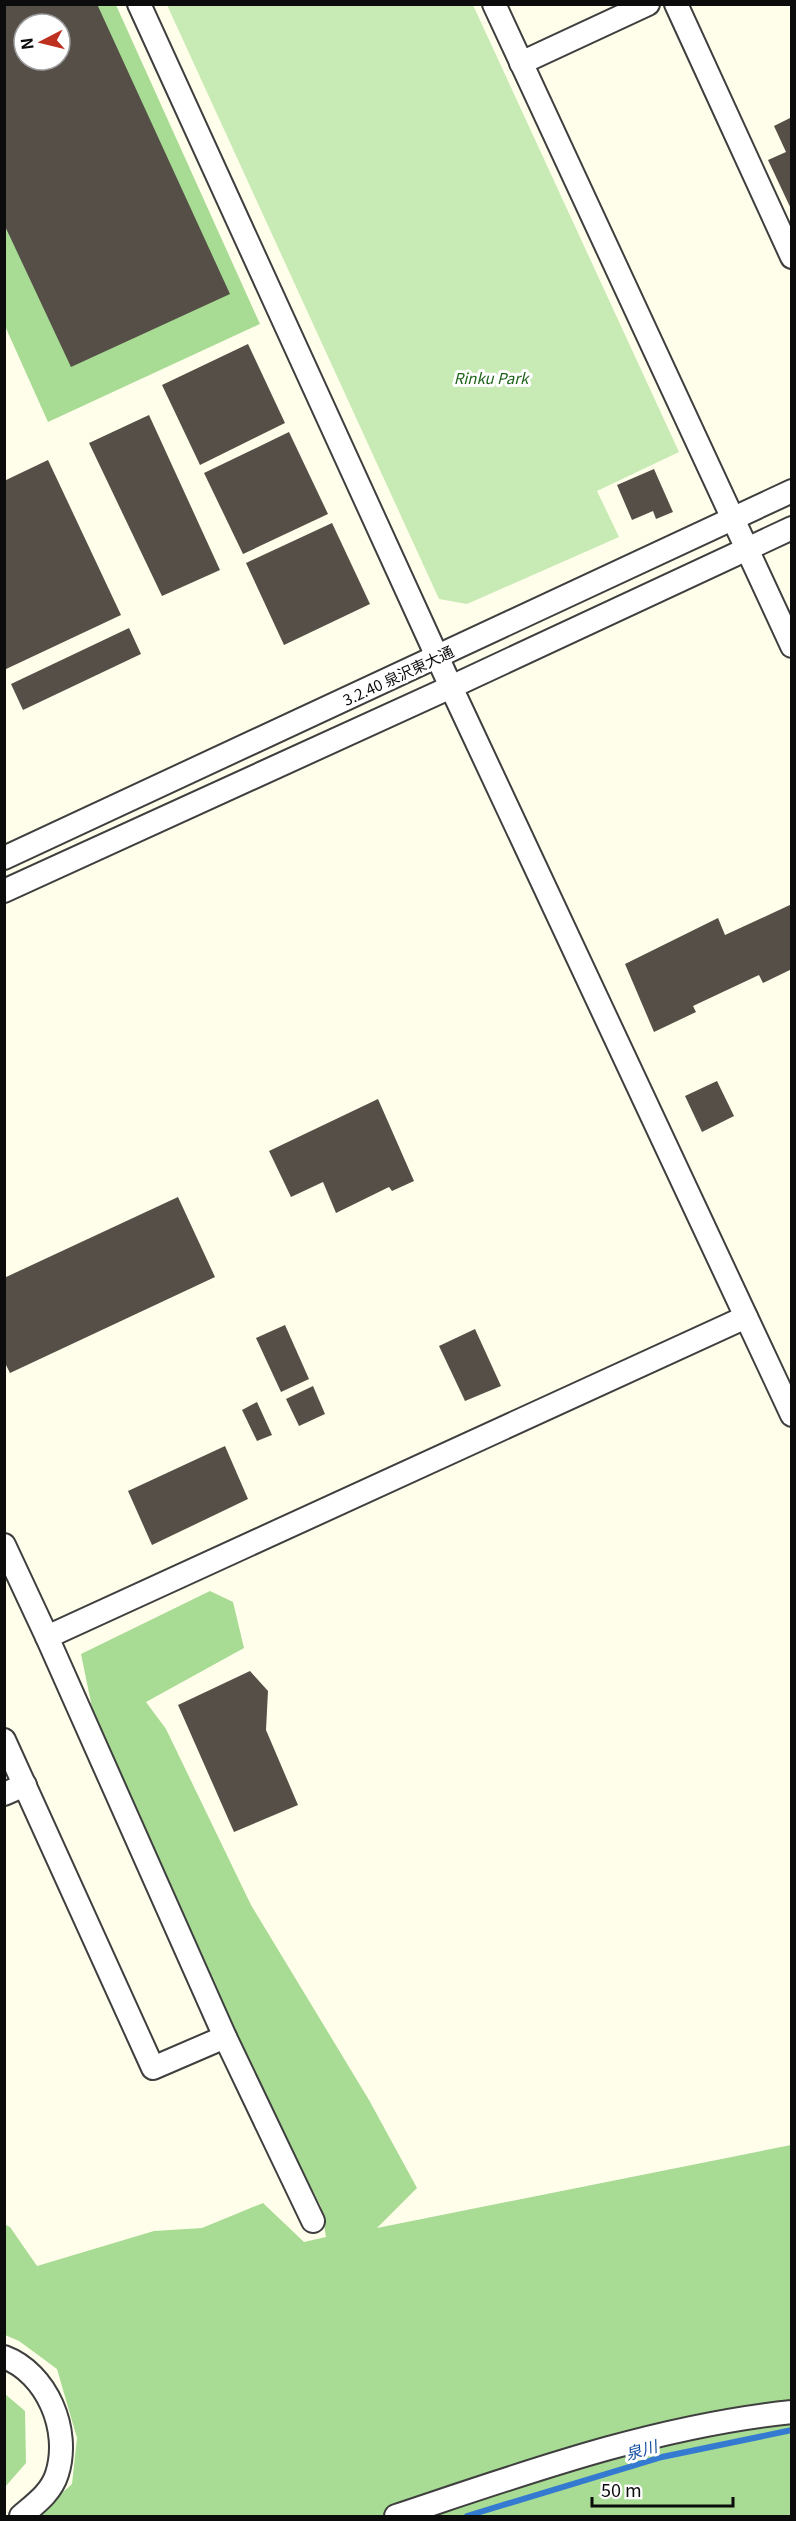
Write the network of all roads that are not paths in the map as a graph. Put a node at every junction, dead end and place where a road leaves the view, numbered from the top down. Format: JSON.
{"nodes":[{"id":1,"x":139,"y":4,"type":"edge"},
{"id":2,"x":494,"y":4,"type":"edge"},
{"id":3,"x":648,"y":4,"type":"edge"},
{"id":4,"x":675,"y":4,"type":"edge"},
{"id":5,"x":521,"y":63,"type":"junction"},
{"id":6,"x":792,"y":257,"type":"edge"},
{"id":7,"x":792,"y":491,"type":"edge"},
{"id":8,"x":732,"y":519,"type":"junction"},
{"id":9,"x":792,"y":528,"type":"edge"},
{"id":10,"x":746,"y":549,"type":"junction"},
{"id":11,"x":792,"y":646,"type":"edge"},
{"id":12,"x":437,"y":656,"type":"junction"},
{"id":13,"x":451,"y":687,"type":"junction"},
{"id":14,"x":4,"y":858,"type":"edge"},
{"id":15,"x":4,"y":891,"type":"edge"},
{"id":16,"x":746,"y":1317,"type":"junction"},
{"id":17,"x":792,"y":1415,"type":"edge"},
{"id":18,"x":4,"y":1545,"type":"edge"},
{"id":19,"x":47,"y":1637,"type":"junction"},
{"id":20,"x":4,"y":1740,"type":"edge"},
{"id":21,"x":15,"y":1790,"type":"edge"},
{"id":22,"x":225,"y":2037,"type":"junction"},
{"id":23,"x":313,"y":2221,"type":"dead end"},
{"id":24,"x":4,"y":2357,"type":"edge"},
{"id":25,"x":792,"y":2412,"type":"edge"},
{"id":26,"x":21,"y":2517,"type":"edge"},
{"id":27,"x":396,"y":2517,"type":"edge"}],
"edges":[{"from":1,"to":12,"type":"street"},
{"from":2,"to":5,"type":"street"},
{"from":3,"to":5,"type":"street"},
{"from":4,"to":6,"type":"street"},
{"from":5,"to":8,"type":"street"},
{"from":7,"to":8,"type":"street","name":"3.2.40 泉沢東大通"},
{"from":8,"to":10,"type":"street"},
{"from":8,"to":12,"type":"street","name":"3.2.40 泉沢東大通"},
{"from":9,"to":10,"type":"street"},
{"from":10,"to":11,"type":"street"},
{"from":10,"to":13,"type":"street"},
{"from":12,"to":13,"type":"street"},
{"from":12,"to":14,"type":"street","name":"3.2.40 泉沢東大通"},
{"from":13,"to":15,"type":"street"},
{"from":13,"to":16,"type":"street"},
{"from":16,"to":17,"type":"street"},
{"from":16,"to":19,"type":"street"},
{"from":18,"to":19,"type":"street"},
{"from":19,"to":22,"type":"street"},
{"from":20,"to":21,"type":"street"},
{"from":21,"to":22,"type":"street"},
{"from":22,"to":23,"type":"street"},
{"from":24,"to":26,"type":"street"},
{"from":25,"to":27,"type":"street"}]}
